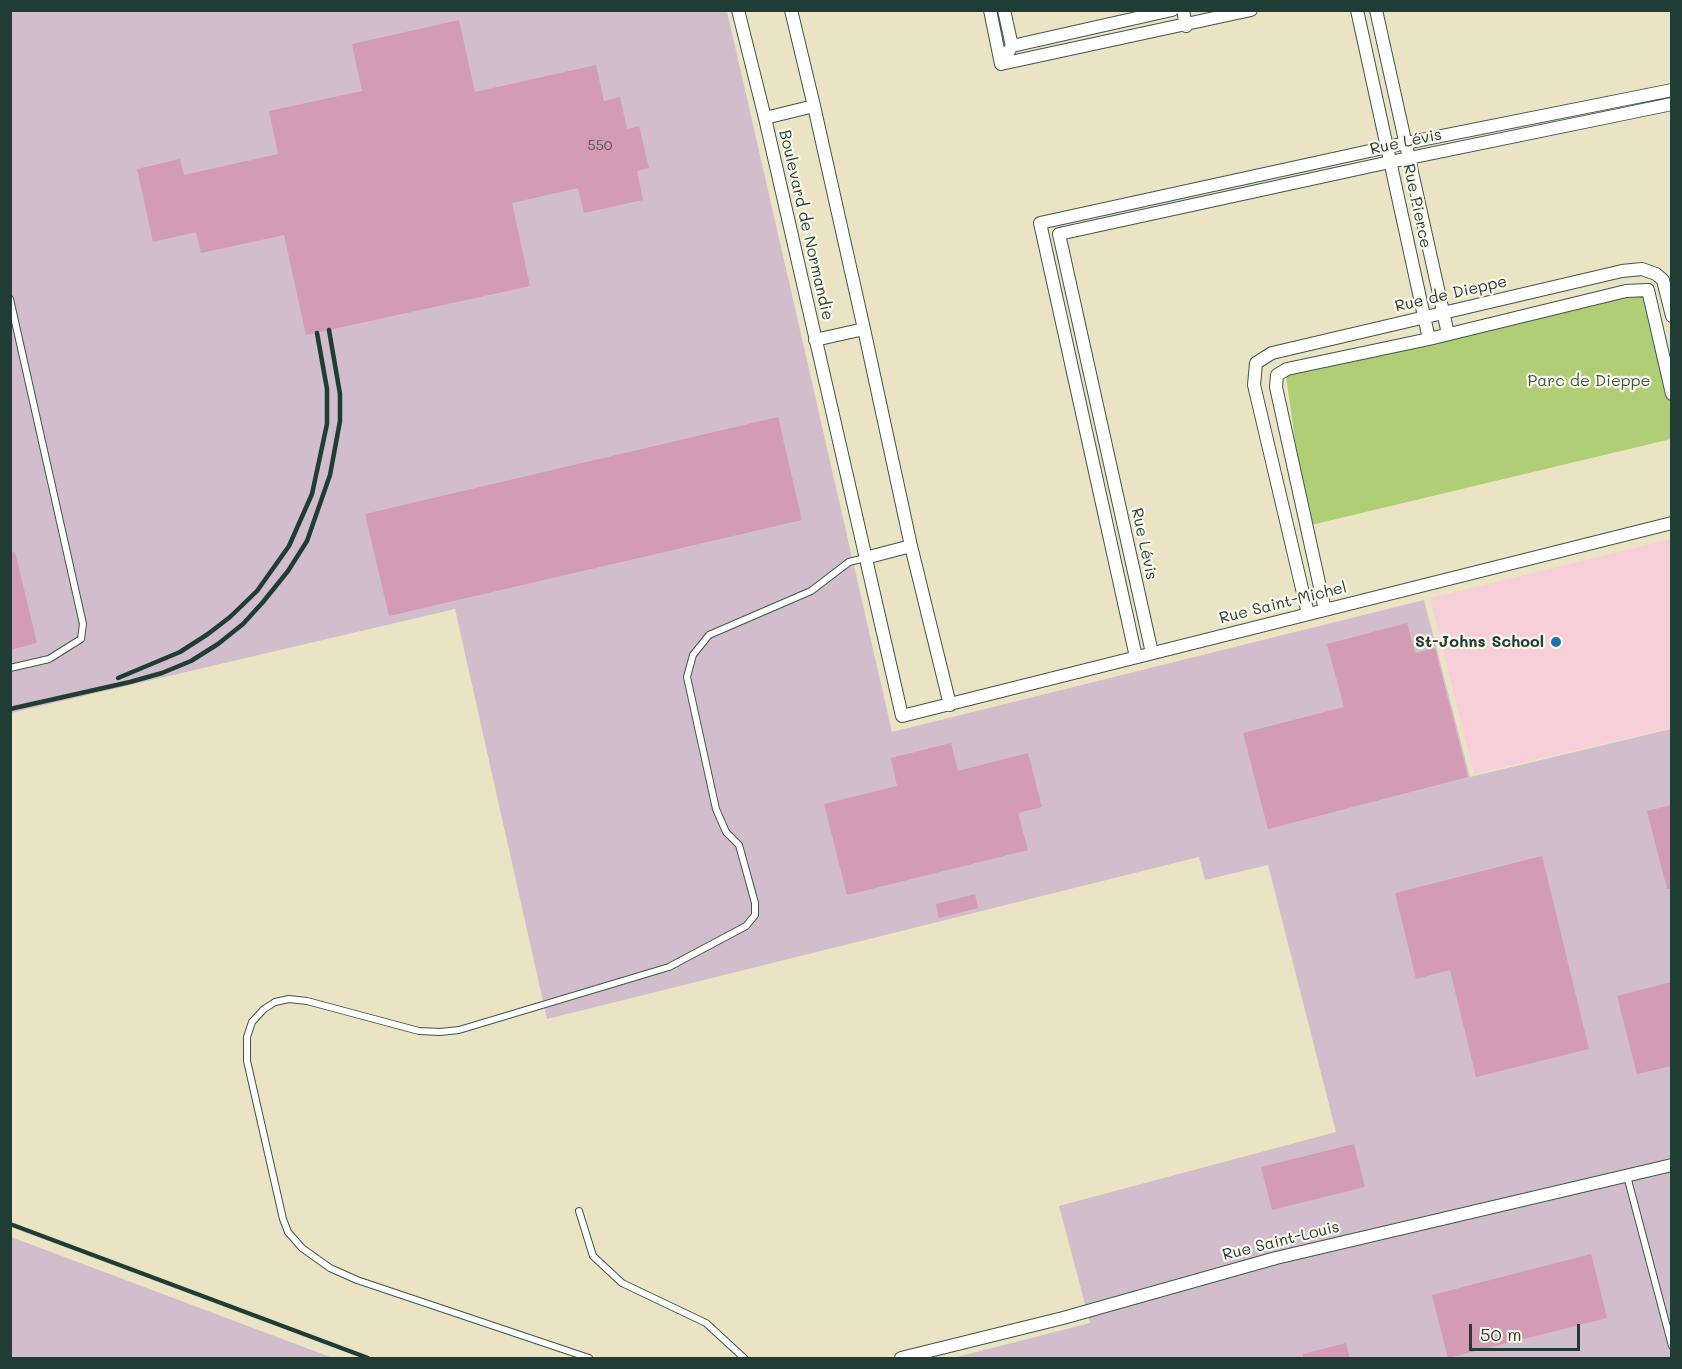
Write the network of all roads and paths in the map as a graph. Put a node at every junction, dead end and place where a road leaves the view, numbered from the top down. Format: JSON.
{"nodes":[{"id":1,"x":738,"y":10,"type":"edge"},
{"id":2,"x":791,"y":10,"type":"edge"},
{"id":3,"x":990,"y":10,"type":"edge"},
{"id":4,"x":1004,"y":10,"type":"edge"},
{"id":5,"x":1172,"y":10,"type":"edge"},
{"id":6,"x":1183,"y":10,"type":"edge"},
{"id":7,"x":1251,"y":10,"type":"edge"},
{"id":8,"x":1357,"y":10,"type":"edge"},
{"id":9,"x":1376,"y":10,"type":"edge"},
{"id":10,"x":1186,"y":26,"type":"junction"},
{"id":11,"x":1012,"y":46,"type":"junction"},
{"id":12,"x":1001,"y":64,"type":"junction"},
{"id":13,"x":1671,"y":90,"type":"edge"},
{"id":14,"x":1671,"y":104,"type":"edge"},
{"id":15,"x":814,"y":106,"type":"junction"},
{"id":16,"x":1587,"y":107,"type":"junction"},
{"id":17,"x":765,"y":118,"type":"junction"},
{"id":18,"x":1592,"y":120,"type":"junction"},
{"id":19,"x":1406,"y":143,"type":"junction"},
{"id":20,"x":1387,"y":148,"type":"junction"},
{"id":21,"x":1409,"y":158,"type":"junction"},
{"id":22,"x":1390,"y":162,"type":"junction"},
{"id":23,"x":1224,"y":183,"type":"junction"},
{"id":24,"x":1228,"y":198,"type":"junction"},
{"id":25,"x":1040,"y":223,"type":"junction"},
{"id":26,"x":1059,"y":234,"type":"junction"},
{"id":27,"x":1656,"y":274,"type":"junction"},
{"id":28,"x":1648,"y":290,"type":"junction"},
{"id":29,"x":10,"y":299,"type":"edge"},
{"id":30,"x":11,"y":308,"type":"edge"},
{"id":31,"x":1443,"y":313,"type":"junction"},
{"id":32,"x":1671,"y":316,"type":"edge"},
{"id":33,"x":1424,"y":318,"type":"junction"},
{"id":34,"x":864,"y":329,"type":"junction"},
{"id":35,"x":1448,"y":334,"type":"junction"},
{"id":36,"x":1429,"y":339,"type":"junction"},
{"id":37,"x":815,"y":340,"type":"junction"},
{"id":38,"x":1256,"y":363,"type":"junction"},
{"id":39,"x":1277,"y":375,"type":"junction"},
{"id":40,"x":1671,"y":394,"type":"edge"},
{"id":41,"x":1105,"y":442,"type":"junction"},
{"id":42,"x":1089,"y":446,"type":"junction"},
{"id":43,"x":1671,"y":523,"type":"edge"},
{"id":44,"x":910,"y":546,"type":"junction"},
{"id":45,"x":865,"y":558,"type":"junction"},
{"id":46,"x":1325,"y":610,"type":"junction"},
{"id":47,"x":1308,"y":614,"type":"junction"},
{"id":48,"x":1152,"y":653,"type":"junction"},
{"id":49,"x":1136,"y":657,"type":"junction"},
{"id":50,"x":10,"y":668,"type":"edge"},
{"id":51,"x":950,"y":705,"type":"junction"},
{"id":52,"x":902,"y":716,"type":"joint"},
{"id":53,"x":1671,"y":1165,"type":"edge"},
{"id":54,"x":1627,"y":1176,"type":"junction"},
{"id":55,"x":579,"y":1211,"type":"dead end"},
{"id":56,"x":1671,"y":1346,"type":"edge"},
{"id":57,"x":589,"y":1359,"type":"edge"},
{"id":58,"x":744,"y":1359,"type":"edge"},
{"id":59,"x":901,"y":1359,"type":"edge"}],
"edges":[{"from":1,"to":17,"type":"street","name":"Boulevard de Normandie"},
{"from":2,"to":15,"type":"street","name":"Boulevard de Normandie"},
{"from":3,"to":12,"type":"street"},
{"from":4,"to":11,"type":"street"},
{"from":5,"to":11,"type":"street"},
{"from":6,"to":10,"type":"street"},
{"from":7,"to":10,"type":"street"},
{"from":8,"to":20,"type":"street","name":"Rue Pierce"},
{"from":9,"to":19,"type":"street","name":"Rue Pierce"},
{"from":10,"to":12,"type":"street"},
{"from":11,"to":12,"type":"street"},
{"from":13,"to":16,"type":"street","name":"Rue Lévis"},
{"from":14,"to":18,"type":"street","name":"Rue Lévis"},
{"from":15,"to":17,"type":"street","name":"Boulevard de Normandie"},
{"from":15,"to":34,"type":"street","name":"Boulevard de Normandie"},
{"from":16,"to":18,"type":"street"},
{"from":16,"to":19,"type":"street","name":"Rue Lévis"},
{"from":17,"to":37,"type":"street","name":"Boulevard de Normandie"},
{"from":18,"to":21,"type":"street","name":"Rue Lévis"},
{"from":19,"to":20,"type":"street","name":"Rue Lévis"},
{"from":19,"to":21,"type":"street","name":"Rue Pierce"},
{"from":20,"to":22,"type":"street","name":"Rue Pierce"},
{"from":20,"to":23,"type":"street","name":"Rue Lévis"},
{"from":21,"to":22,"type":"street","name":"Rue Lévis"},
{"from":21,"to":31,"type":"street","name":"Rue Pierce"},
{"from":22,"to":24,"type":"street","name":"Rue Lévis"},
{"from":22,"to":33,"type":"street","name":"Rue Pierce"},
{"from":23,"to":24,"type":"street"},
{"from":23,"to":25,"type":"street","name":"Rue Lévis"},
{"from":24,"to":26,"type":"street","name":"Rue Lévis"},
{"from":25,"to":26,"type":"street"},
{"from":25,"to":42,"type":"street","name":"Rue Lévis"},
{"from":26,"to":41,"type":"street","name":"Rue Lévis"},
{"from":27,"to":28,"type":"street"},
{"from":27,"to":31,"type":"street","name":"Rue de Dieppe"},
{"from":27,"to":32,"type":"street"},
{"from":28,"to":35,"type":"street"},
{"from":28,"to":40,"type":"street"},
{"from":29,"to":30,"type":"lane"},
{"from":30,"to":50,"type":"lane"},
{"from":31,"to":33,"type":"street","name":"Rue de Dieppe"},
{"from":31,"to":35,"type":"street","name":"Rue Pierce"},
{"from":33,"to":36,"type":"street","name":"Rue Pierce"},
{"from":33,"to":38,"type":"street","name":"Rue de Dieppe"},
{"from":34,"to":37,"type":"street","name":"Boulevard de Normandie"},
{"from":34,"to":44,"type":"street","name":"Boulevard de Normandie"},
{"from":35,"to":36,"type":"street"},
{"from":36,"to":39,"type":"street"},
{"from":37,"to":45,"type":"street","name":"Boulevard de Normandie"},
{"from":38,"to":39,"type":"street"},
{"from":38,"to":47,"type":"street"},
{"from":39,"to":46,"type":"street"},
{"from":41,"to":42,"type":"street"},
{"from":41,"to":48,"type":"street","name":"Rue Lévis"},
{"from":42,"to":49,"type":"street","name":"Rue Lévis"},
{"from":43,"to":46,"type":"street","name":"Rue Saint-Michel"},
{"from":44,"to":45,"type":"street"},
{"from":44,"to":51,"type":"street","name":"Boulevard de Normandie"},
{"from":45,"to":52,"type":"street","name":"Boulevard de Normandie"},
{"from":45,"to":57,"type":"lane"},
{"from":46,"to":47,"type":"street","name":"Rue Saint-Michel"},
{"from":47,"to":48,"type":"street","name":"Rue Saint-Michel"},
{"from":48,"to":49,"type":"street","name":"Rue Saint-Michel"},
{"from":49,"to":51,"type":"street","name":"Rue Saint-Michel"},
{"from":51,"to":52,"type":"street","name":"Rue Saint-Michel"},
{"from":53,"to":54,"type":"street","name":"Rue Saint-Louis"},
{"from":54,"to":56,"type":"lane"},
{"from":54,"to":59,"type":"street","name":"Rue Saint-Louis"},
{"from":55,"to":58,"type":"lane"}]}
